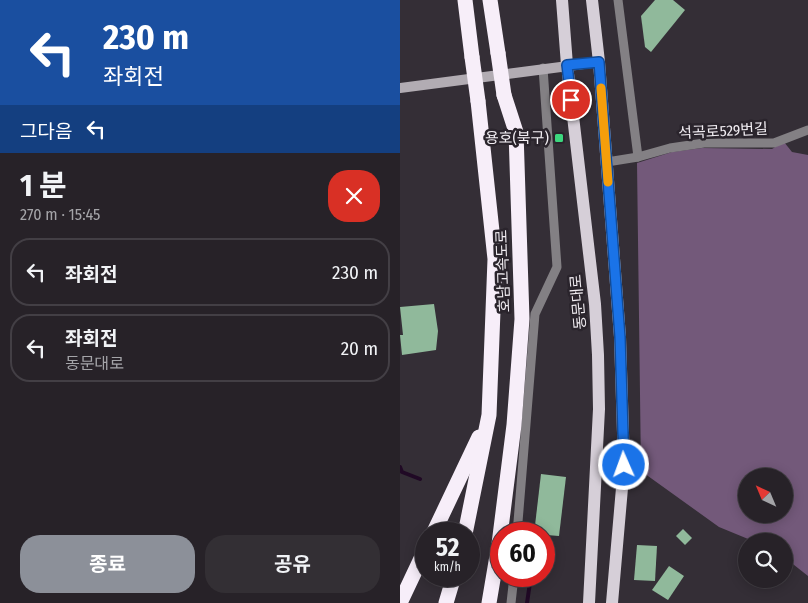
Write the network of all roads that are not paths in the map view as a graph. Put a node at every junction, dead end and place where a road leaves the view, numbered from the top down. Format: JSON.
{"nodes":[{"id":1,"x":465,"y":0,"type":"edge"},
{"id":2,"x":490,"y":0,"type":"edge"},
{"id":3,"x":562,"y":0,"type":"edge"},
{"id":4,"x":592,"y":0,"type":"edge"},
{"id":5,"x":618,"y":0,"type":"edge"},
{"id":6,"x":599,"y":62,"type":"junction"},
{"id":7,"x":567,"y":65,"type":"junction"},
{"id":8,"x":543,"y":68,"type":"junction"},
{"id":9,"x":400,"y":88,"type":"edge"},
{"id":10,"x":808,"y":130,"type":"edge"},
{"id":11,"x":638,"y":157,"type":"junction"},
{"id":12,"x":607,"y":162,"type":"junction"},
{"id":13,"x":489,"y":415,"type":"junction"},
{"id":14,"x":439,"y":522,"type":"edge"},
{"id":15,"x":468,"y":522,"type":"edge"},
{"id":16,"x":518,"y":522,"type":"edge"},
{"id":17,"x":415,"y":571,"type":"edge"},
{"id":18,"x":451,"y":587,"type":"edge"},
{"id":19,"x":513,"y":587,"type":"edge"},
{"id":20,"x":400,"y":603,"type":"edge"},
{"id":21,"x":446,"y":603,"type":"edge"},
{"id":22,"x":489,"y":603,"type":"edge"},
{"id":23,"x":511,"y":603,"type":"edge"},
{"id":24,"x":589,"y":603,"type":"edge"},
{"id":25,"x":612,"y":603,"type":"edge"}],
"edges":[{"from":1,"to":13,"type":"highway","name":"호남고속도로","bridge":true},
{"from":2,"to":22,"type":"highway","name":"호남고속도로","bridge":true},
{"from":3,"to":7,"type":"main road","name":"동문대로"},
{"from":4,"to":6,"type":"main road"},
{"from":5,"to":11,"type":"street"},
{"from":6,"to":7,"type":"street"},
{"from":6,"to":12,"type":"main road"},
{"from":7,"to":8,"type":"street"},
{"from":7,"to":24,"type":"main road","name":"동문대로"},
{"from":8,"to":9,"type":"street"},
{"from":8,"to":16,"type":"street"},
{"from":10,"to":11,"type":"street","name":"석곡로529번길"},
{"from":11,"to":12,"type":"street","name":"석곡로529번길"},
{"from":12,"to":25,"type":"main road"},
{"from":13,"to":14,"type":"highway","name":"호남고속도로"},
{"from":13,"to":15,"type":"highway","name":"호남고속도로"},
{"from":17,"to":20,"type":"highway"},
{"from":18,"to":21,"type":"highway"},
{"from":19,"to":23,"type":"street"}]}
